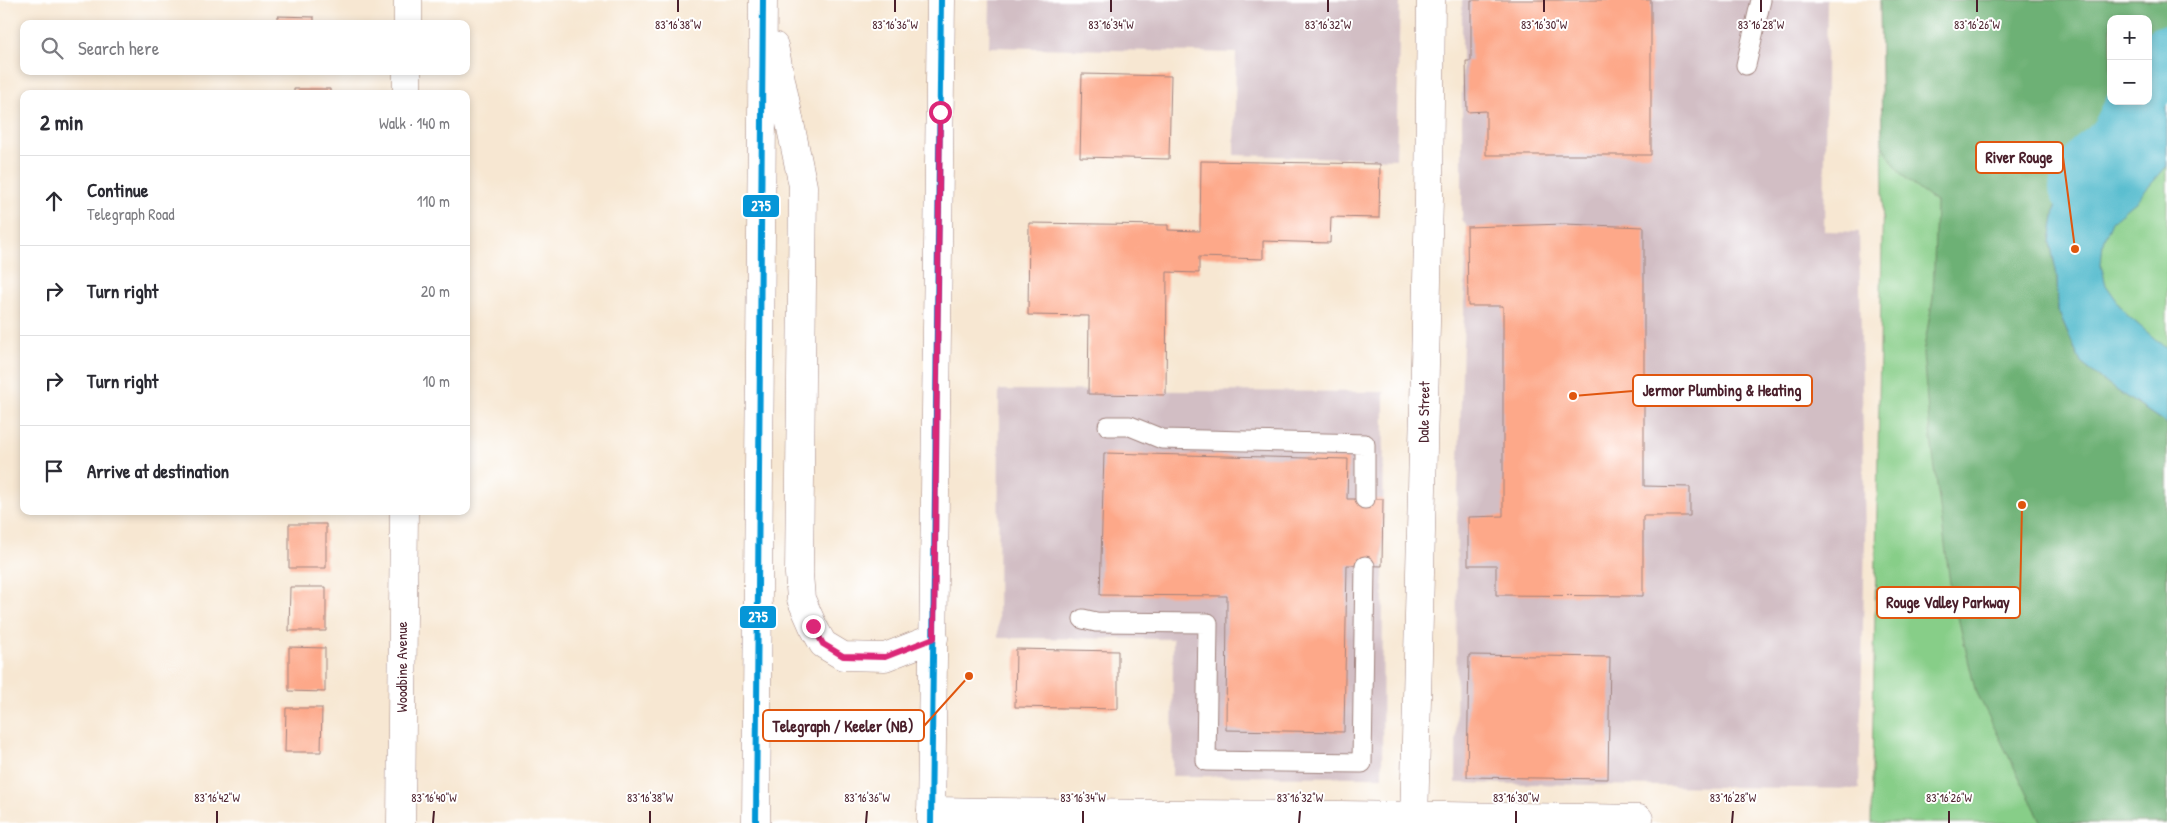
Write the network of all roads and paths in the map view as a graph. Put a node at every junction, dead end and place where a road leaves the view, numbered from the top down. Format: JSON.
{"nodes":[{"id":1,"x":408,"y":0,"type":"edge"},
{"id":2,"x":764,"y":0,"type":"edge"},
{"id":3,"x":941,"y":0,"type":"edge"},
{"id":4,"x":1431,"y":0,"type":"edge"},
{"id":5,"x":1761,"y":0,"type":"edge"},
{"id":6,"x":408,"y":20,"type":"edge"},
{"id":7,"x":1746,"y":65,"type":"dead end"},
{"id":8,"x":408,"y":75,"type":"edge"},
{"id":9,"x":407,"y":90,"type":"edge"},
{"id":10,"x":1108,"y":426,"type":"dead end"},
{"id":11,"x":1365,"y":499,"type":"dead end"},
{"id":12,"x":404,"y":515,"type":"edge"},
{"id":13,"x":1365,"y":566,"type":"dead end"},
{"id":14,"x":1083,"y":619,"type":"dead end"},
{"id":15,"x":934,"y":638,"type":"junction"},
{"id":16,"x":931,"y":817,"type":"edge"},
{"id":17,"x":1639,"y":818,"type":"dead end"},
{"id":18,"x":1414,"y":819,"type":"edge"},
{"id":19,"x":401,"y":823,"type":"edge"},
{"id":20,"x":756,"y":823,"type":"edge"}],
"edges":[{"from":1,"to":6,"type":"main road"},
{"from":2,"to":15,"type":"main road"},
{"from":2,"to":20,"type":"main road"},
{"from":3,"to":15,"type":"main road"},
{"from":4,"to":18,"type":"main road","name":"Dale Street"},
{"from":5,"to":7,"type":"lane"},
{"from":8,"to":9,"type":"main road"},
{"from":10,"to":11,"type":"lane"},
{"from":12,"to":19,"type":"main road","name":"Woodbine Avenue"},
{"from":13,"to":14,"type":"lane"},
{"from":15,"to":16,"type":"main road"},
{"from":16,"to":18,"type":"main road"},
{"from":17,"to":18,"type":"main road"}]}
